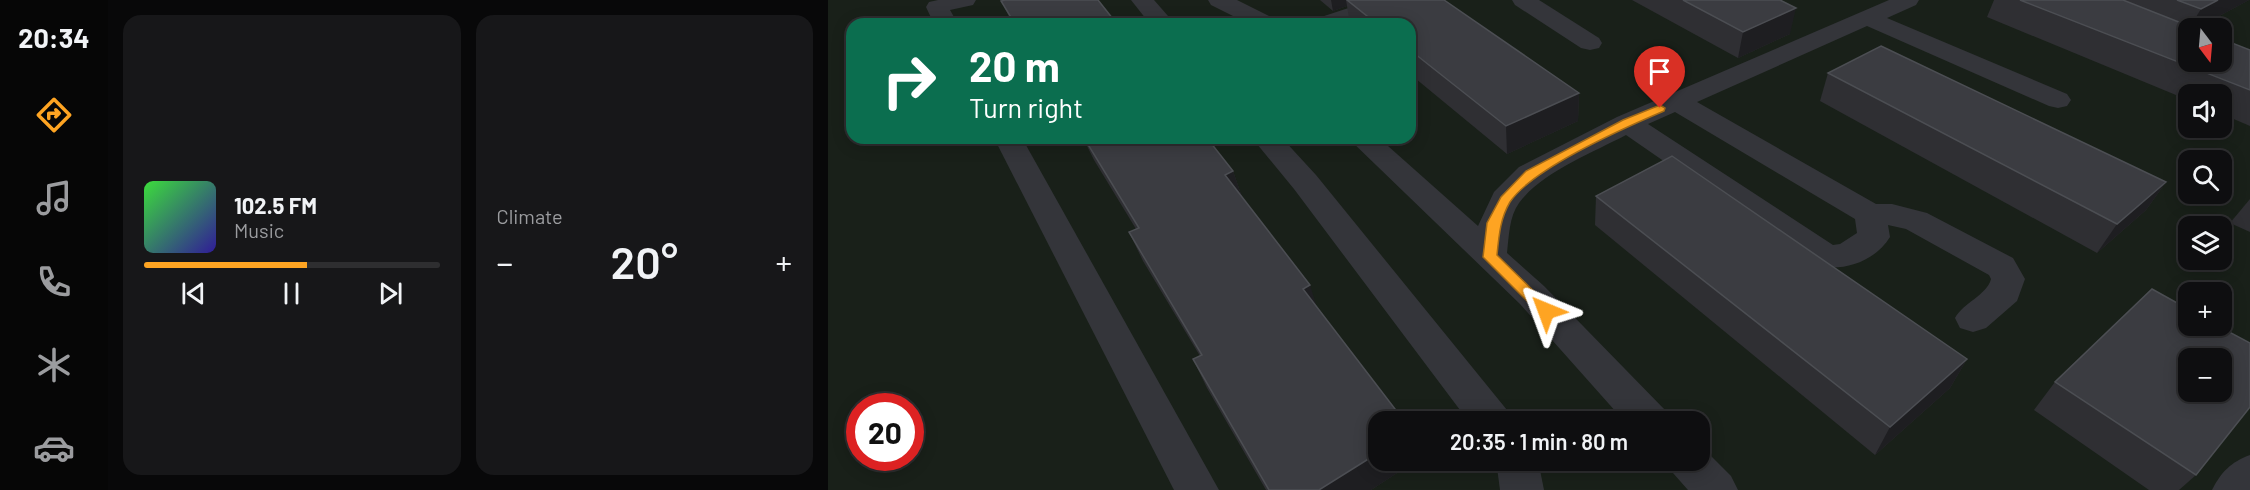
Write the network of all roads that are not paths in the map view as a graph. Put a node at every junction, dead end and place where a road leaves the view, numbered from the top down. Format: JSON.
{"nodes":[{"id":1,"x":965,"y":0,"type":"edge"},
{"id":2,"x":1142,"y":0,"type":"edge"},
{"id":3,"x":1219,"y":0,"type":"edge"},
{"id":4,"x":1396,"y":0,"type":"edge"},
{"id":5,"x":1522,"y":0,"type":"edge"},
{"id":6,"x":1908,"y":0,"type":"edge"},
{"id":7,"x":943,"y":18,"type":"edge"},
{"id":8,"x":1158,"y":18,"type":"edge"},
{"id":9,"x":1255,"y":18,"type":"edge"},
{"id":10,"x":1341,"y":18,"type":"edge"},
{"id":11,"x":1868,"y":18,"type":"junction"},
{"id":12,"x":1590,"y":43,"type":"dead end"},
{"id":13,"x":2058,"y":100,"type":"dead end"},
{"id":14,"x":1676,"y":101,"type":"junction"},
{"id":15,"x":1627,"y":123,"type":"junction"},
{"id":16,"x":1011,"y":144,"type":"edge"},
{"id":17,"x":1271,"y":144,"type":"edge"},
{"id":18,"x":1368,"y":144,"type":"edge"},
{"id":19,"x":1870,"y":214,"type":"junction"},
{"id":20,"x":1490,"y":257,"type":"junction"},
{"id":21,"x":1973,"y":318,"type":"dead end"},
{"id":22,"x":1484,"y":411,"type":"edge"},
{"id":23,"x":1641,"y":411,"type":"edge"},
{"id":24,"x":1519,"y":471,"type":"edge"},
{"id":25,"x":1698,"y":471,"type":"edge"},
{"id":26,"x":2250,"y":474,"type":"edge"},
{"id":27,"x":1197,"y":490,"type":"edge"},
{"id":28,"x":1522,"y":490,"type":"edge"},
{"id":29,"x":1716,"y":490,"type":"edge"},
{"id":30,"x":2234,"y":490,"type":"edge"}],
"edges":[{"from":1,"to":7,"type":"street"},
{"from":2,"to":8,"type":"street"},
{"from":3,"to":9,"type":"street"},
{"from":4,"to":10,"type":"street"},
{"from":5,"to":12,"type":"street"},
{"from":6,"to":11,"type":"street"},
{"from":11,"to":13,"type":"street"},
{"from":11,"to":14,"type":"street"},
{"from":14,"to":15,"type":"street"},
{"from":14,"to":19,"type":"street"},
{"from":15,"to":19,"type":"street"},
{"from":15,"to":20,"type":"street"},
{"from":16,"to":27,"type":"street"},
{"from":17,"to":22,"type":"street"},
{"from":18,"to":20,"type":"street"},
{"from":19,"to":21,"type":"street"},
{"from":20,"to":23,"type":"street"},
{"from":24,"to":28,"type":"street"},
{"from":25,"to":29,"type":"street"},
{"from":26,"to":30,"type":"street"}]}
